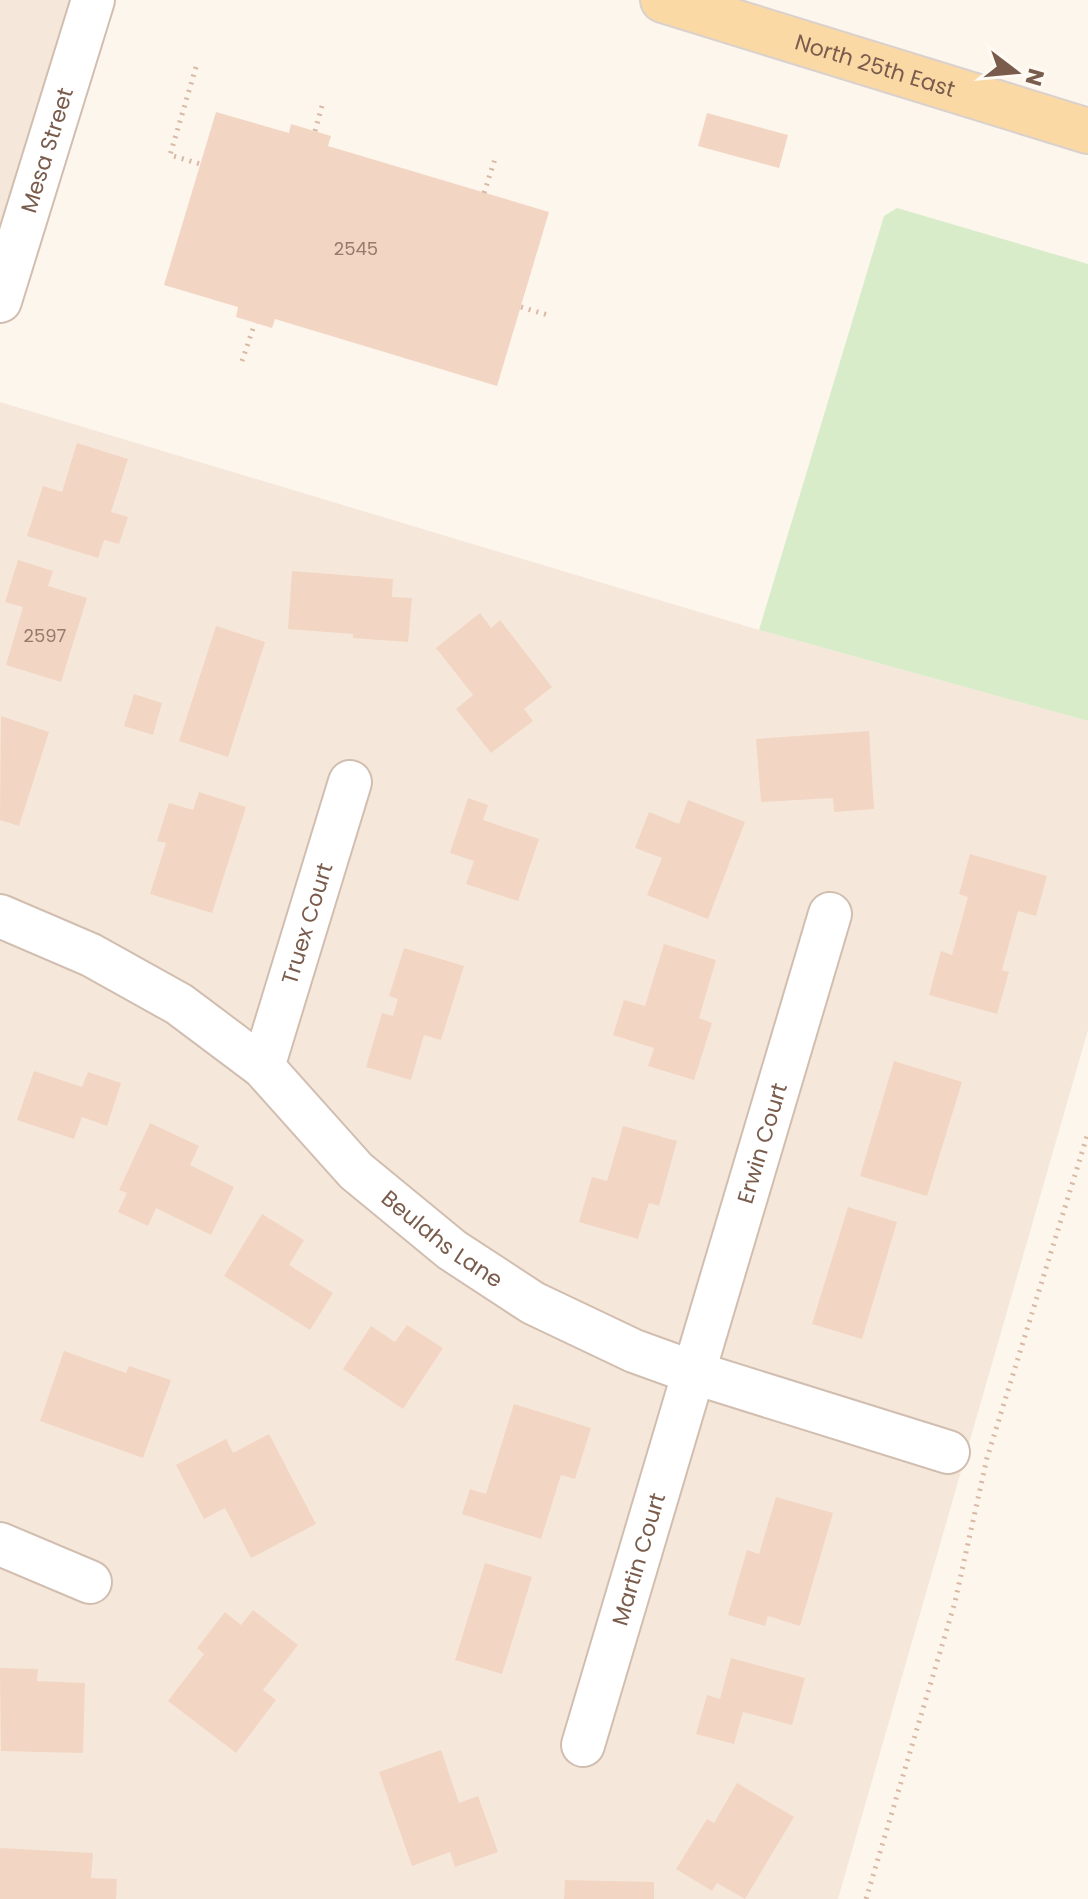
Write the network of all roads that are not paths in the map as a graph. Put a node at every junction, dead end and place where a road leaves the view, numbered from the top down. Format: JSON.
{"nodes":[{"id":1,"x":93,"y":0,"type":"edge"},
{"id":2,"x":663,"y":0,"type":"edge"},
{"id":3,"x":1088,"y":131,"type":"edge"},
{"id":4,"x":0,"y":301,"type":"edge"},
{"id":5,"x":350,"y":782,"type":"dead end"},
{"id":6,"x":830,"y":914,"type":"dead end"},
{"id":7,"x":0,"y":916,"type":"edge"},
{"id":8,"x":263,"y":1067,"type":"junction"},
{"id":9,"x":695,"y":1373,"type":"junction"},
{"id":10,"x":948,"y":1452,"type":"dead end"},
{"id":11,"x":0,"y":1544,"type":"edge"},
{"id":12,"x":90,"y":1582,"type":"dead end"},
{"id":13,"x":583,"y":1745,"type":"dead end"}],
"edges":[{"from":1,"to":4,"type":"street","name":"Mesa Street"},
{"from":2,"to":3,"type":"main road","name":"North 25th East"},
{"from":5,"to":8,"type":"street","name":"Truex Court"},
{"from":6,"to":9,"type":"street","name":"Erwin Court"},
{"from":7,"to":8,"type":"street","name":"Beulahs Lane"},
{"from":8,"to":9,"type":"street","name":"Beulahs Lane"},
{"from":9,"to":10,"type":"street","name":"Beulahs Lane"},
{"from":9,"to":13,"type":"street","name":"Martin Court"},
{"from":11,"to":12,"type":"street"}]}
